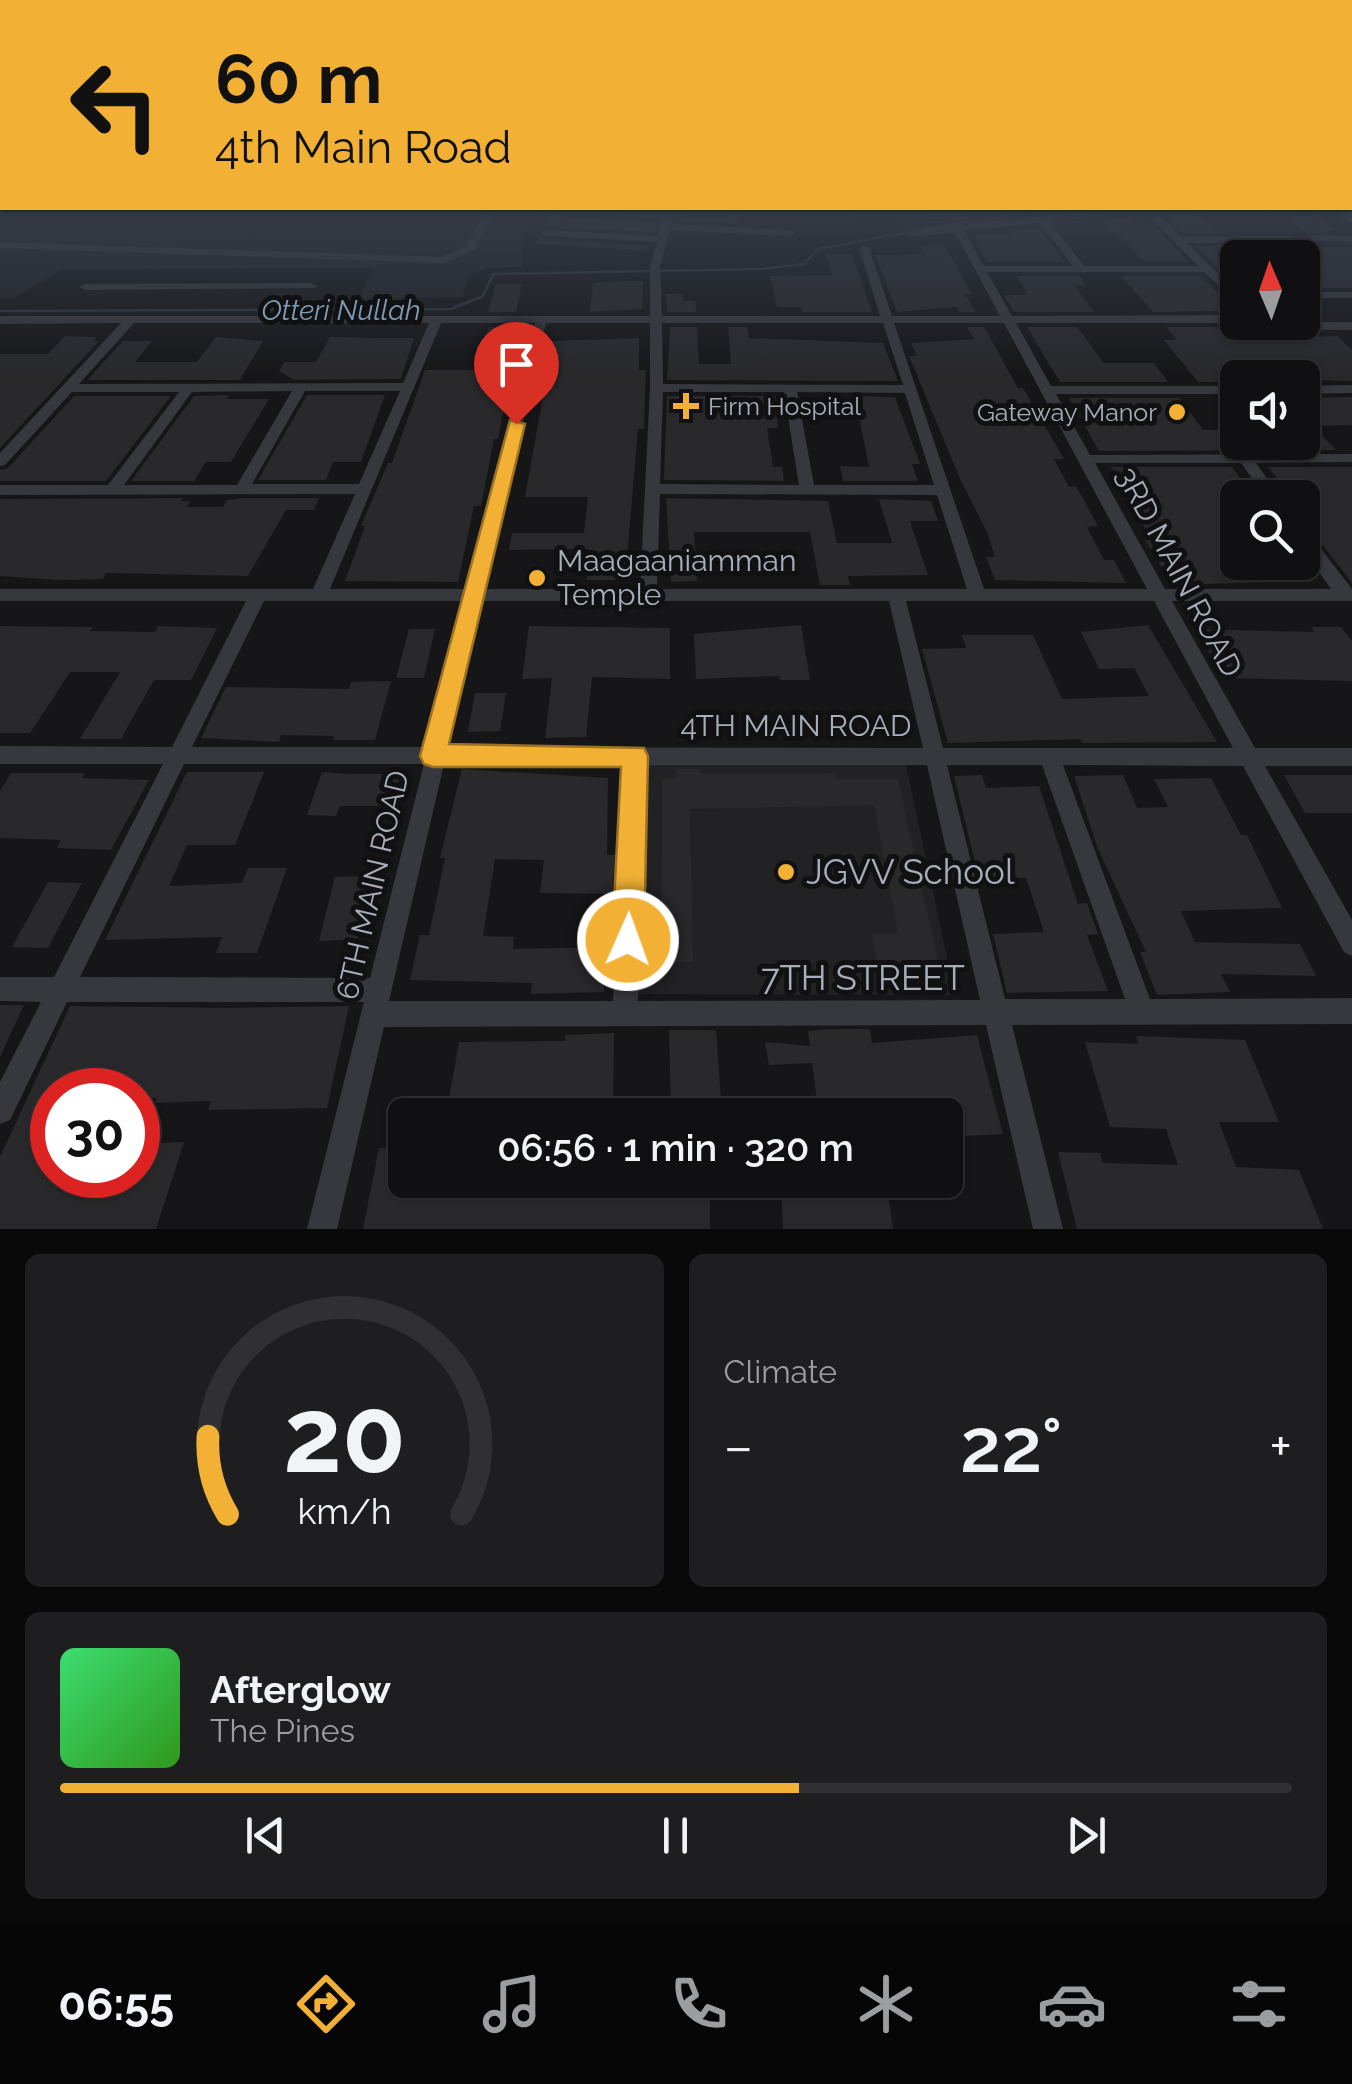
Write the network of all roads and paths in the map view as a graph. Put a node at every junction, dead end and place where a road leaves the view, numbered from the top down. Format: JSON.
{"nodes":[{"id":1,"x":658,"y":262,"type":"edge"},
{"id":2,"x":869,"y":262,"type":"edge"},
{"id":3,"x":978,"y":262,"type":"edge"},
{"id":4,"x":1076,"y":262,"type":"edge"},
{"id":5,"x":1201,"y":262,"type":"edge"},
{"id":6,"x":981,"y":269,"type":"junction"},
{"id":7,"x":1081,"y":269,"type":"junction"},
{"id":8,"x":1208,"y":269,"type":"junction"},
{"id":9,"x":1220,"y":281,"type":"edge"},
{"id":10,"x":218,"y":286,"type":"junction"},
{"id":11,"x":311,"y":286,"type":"dead end"},
{"id":12,"x":86,"y":287,"type":"dead end"},
{"id":13,"x":1320,"y":295,"type":"edge"},
{"id":14,"x":1352,"y":295,"type":"edge"},
{"id":15,"x":199,"y":310,"type":"junction"},
{"id":16,"x":1320,"y":319,"type":"edge"},
{"id":17,"x":130,"y":320,"type":"junction"},
{"id":18,"x":1220,"y":320,"type":"edge"},
{"id":19,"x":436,"y":321,"type":"junction"},
{"id":20,"x":541,"y":321,"type":"junction"},
{"id":21,"x":1166,"y":321,"type":"junction"},
{"id":22,"x":2,"y":322,"type":"edge"},
{"id":23,"x":654,"y":322,"type":"junction"},
{"id":24,"x":888,"y":322,"type":"junction"},
{"id":25,"x":1012,"y":322,"type":"junction"},
{"id":26,"x":1352,"y":323,"type":"edge"},
{"id":27,"x":301,"y":387,"type":"junction"},
{"id":28,"x":406,"y":387,"type":"junction"},
{"id":29,"x":68,"y":388,"type":"junction"},
{"id":30,"x":189,"y":388,"type":"junction"},
{"id":31,"x":657,"y":388,"type":"junction"},
{"id":32,"x":790,"y":388,"type":"junction"},
{"id":33,"x":910,"y":389,"type":"junction"},
{"id":34,"x":1048,"y":390,"type":"junction"},
{"id":35,"x":1220,"y":390,"type":"edge"},
{"id":36,"x":1320,"y":390,"type":"edge"},
{"id":37,"x":1352,"y":390,"type":"edge"},
{"id":38,"x":1220,"y":458,"type":"edge"},
{"id":39,"x":1320,"y":458,"type":"edge"},
{"id":40,"x":1352,"y":458,"type":"edge"},
{"id":41,"x":1086,"y":459,"type":"junction"},
{"id":42,"x":0,"y":462,"type":"edge"},
{"id":43,"x":363,"y":489,"type":"junction"},
{"id":44,"x":653,"y":489,"type":"junction"},
{"id":45,"x":807,"y":489,"type":"junction"},
{"id":46,"x":0,"y":490,"type":"edge"},
{"id":47,"x":112,"y":490,"type":"junction"},
{"id":48,"x":241,"y":490,"type":"junction"},
{"id":49,"x":944,"y":490,"type":"junction"},
{"id":50,"x":1320,"y":559,"type":"edge"},
{"id":51,"x":320,"y":595,"type":"junction"},
{"id":52,"x":475,"y":595,"type":"junction"},
{"id":53,"x":648,"y":595,"type":"junction"},
{"id":54,"x":896,"y":595,"type":"junction"},
{"id":55,"x":978,"y":595,"type":"junction"},
{"id":56,"x":1161,"y":595,"type":"junction"},
{"id":57,"x":1348,"y":595,"type":"edge"},
{"id":58,"x":0,"y":596,"type":"edge"},
{"id":59,"x":258,"y":596,"type":"junction"},
{"id":60,"x":0,"y":755,"type":"edge"},
{"id":61,"x":175,"y":756,"type":"junction"},
{"id":62,"x":433,"y":756,"type":"junction"},
{"id":63,"x":635,"y":756,"type":"junction"},
{"id":64,"x":932,"y":756,"type":"junction"},
{"id":65,"x":1050,"y":756,"type":"junction"},
{"id":66,"x":1352,"y":756,"type":"edge"},
{"id":67,"x":1247,"y":757,"type":"junction"},
{"id":68,"x":1352,"y":944,"type":"edge"},
{"id":69,"x":0,"y":989,"type":"edge"},
{"id":70,"x":60,"y":989,"type":"junction"},
{"id":71,"x":376,"y":1002,"type":"junction"},
{"id":72,"x":1352,"y":1011,"type":"edge"},
{"id":73,"x":998,"y":1012,"type":"junction"},
{"id":74,"x":1142,"y":1012,"type":"junction"},
{"id":75,"x":625,"y":1014,"type":"junction"},
{"id":76,"x":0,"y":1110,"type":"edge"},
{"id":77,"x":322,"y":1229,"type":"edge"},
{"id":78,"x":1048,"y":1229,"type":"edge"}],
"edges":[{"from":1,"to":23,"type":"street"},
{"from":2,"to":24,"type":"street"},
{"from":3,"to":6,"type":"street","name":"3RD MAIN ROAD"},
{"from":4,"to":7,"type":"street"},
{"from":5,"to":8,"type":"street"},
{"from":6,"to":7,"type":"street"},
{"from":6,"to":25,"type":"street","name":"3RD MAIN ROAD"},
{"from":7,"to":8,"type":"street"},
{"from":8,"to":9,"type":"street"},
{"from":10,"to":11,"type":"street"},
{"from":10,"to":12,"type":"street"},
{"from":10,"to":15,"type":"street"},
{"from":13,"to":14,"type":"street"},
{"from":15,"to":17,"type":"street"},
{"from":15,"to":19,"type":"street"},
{"from":16,"to":26,"type":"street"},
{"from":17,"to":22,"type":"street"},
{"from":17,"to":29,"type":"street"},
{"from":18,"to":21,"type":"street"},
{"from":19,"to":20,"type":"street"},
{"from":19,"to":28,"type":"street"},
{"from":20,"to":23,"type":"street"},
{"from":20,"to":52,"type":"street","name":"6TH MAIN ROAD"},
{"from":21,"to":25,"type":"street"},
{"from":21,"to":26,"type":"street"},
{"from":23,"to":24,"type":"street"},
{"from":23,"to":31,"type":"street"},
{"from":24,"to":25,"type":"street"},
{"from":24,"to":33,"type":"street"},
{"from":25,"to":34,"type":"street","name":"3RD MAIN ROAD"},
{"from":27,"to":28,"type":"street"},
{"from":27,"to":30,"type":"street"},
{"from":27,"to":48,"type":"street"},
{"from":28,"to":43,"type":"street"},
{"from":29,"to":30,"type":"street"},
{"from":29,"to":42,"type":"street"},
{"from":30,"to":47,"type":"street"},
{"from":31,"to":32,"type":"street"},
{"from":31,"to":44,"type":"street"},
{"from":32,"to":33,"type":"street"},
{"from":32,"to":45,"type":"street"},
{"from":33,"to":49,"type":"street"},
{"from":34,"to":35,"type":"street"},
{"from":34,"to":41,"type":"street","name":"3RD MAIN ROAD"},
{"from":36,"to":37,"type":"street"},
{"from":38,"to":41,"type":"street"},
{"from":39,"to":40,"type":"street"},
{"from":41,"to":56,"type":"street","name":"3RD MAIN ROAD"},
{"from":43,"to":48,"type":"street"},
{"from":43,"to":51,"type":"street"},
{"from":44,"to":45,"type":"street"},
{"from":44,"to":53,"type":"street"},
{"from":45,"to":49,"type":"street"},
{"from":46,"to":47,"type":"street"},
{"from":47,"to":48,"type":"street"},
{"from":49,"to":55,"type":"street"},
{"from":50,"to":57,"type":"street"},
{"from":51,"to":52,"type":"street"},
{"from":51,"to":59,"type":"street"},
{"from":52,"to":53,"type":"street"},
{"from":52,"to":62,"type":"street","name":"6TH MAIN ROAD"},
{"from":53,"to":54,"type":"street"},
{"from":54,"to":55,"type":"street"},
{"from":54,"to":64,"type":"street"},
{"from":55,"to":56,"type":"street"},
{"from":56,"to":57,"type":"street"},
{"from":56,"to":67,"type":"street","name":"3RD MAIN ROAD"},
{"from":58,"to":59,"type":"street"},
{"from":59,"to":61,"type":"street"},
{"from":60,"to":61,"type":"street","name":"4TH MAIN ROAD"},
{"from":61,"to":62,"type":"street","name":"4TH MAIN ROAD"},
{"from":61,"to":70,"type":"street"},
{"from":62,"to":63,"type":"street","name":"4TH MAIN ROAD"},
{"from":62,"to":71,"type":"street","name":"6TH MAIN ROAD"},
{"from":63,"to":64,"type":"street","name":"4TH MAIN ROAD"},
{"from":63,"to":75,"type":"street"},
{"from":64,"to":65,"type":"street","name":"4TH MAIN ROAD"},
{"from":64,"to":73,"type":"street"},
{"from":65,"to":67,"type":"street","name":"4TH MAIN ROAD"},
{"from":65,"to":74,"type":"street"},
{"from":66,"to":67,"type":"street","name":"4TH MAIN ROAD"},
{"from":67,"to":68,"type":"street","name":"3RD MAIN ROAD"},
{"from":69,"to":70,"type":"street","name":"7TH STREET"},
{"from":70,"to":71,"type":"street","name":"7TH STREET"},
{"from":70,"to":76,"type":"street"},
{"from":71,"to":75,"type":"street","name":"7TH STREET"},
{"from":71,"to":77,"type":"street","name":"6TH MAIN ROAD"},
{"from":72,"to":74,"type":"street","name":"7TH STREET"},
{"from":73,"to":74,"type":"street","name":"7TH STREET"},
{"from":73,"to":75,"type":"street","name":"7TH STREET"},
{"from":73,"to":78,"type":"street"}]}
